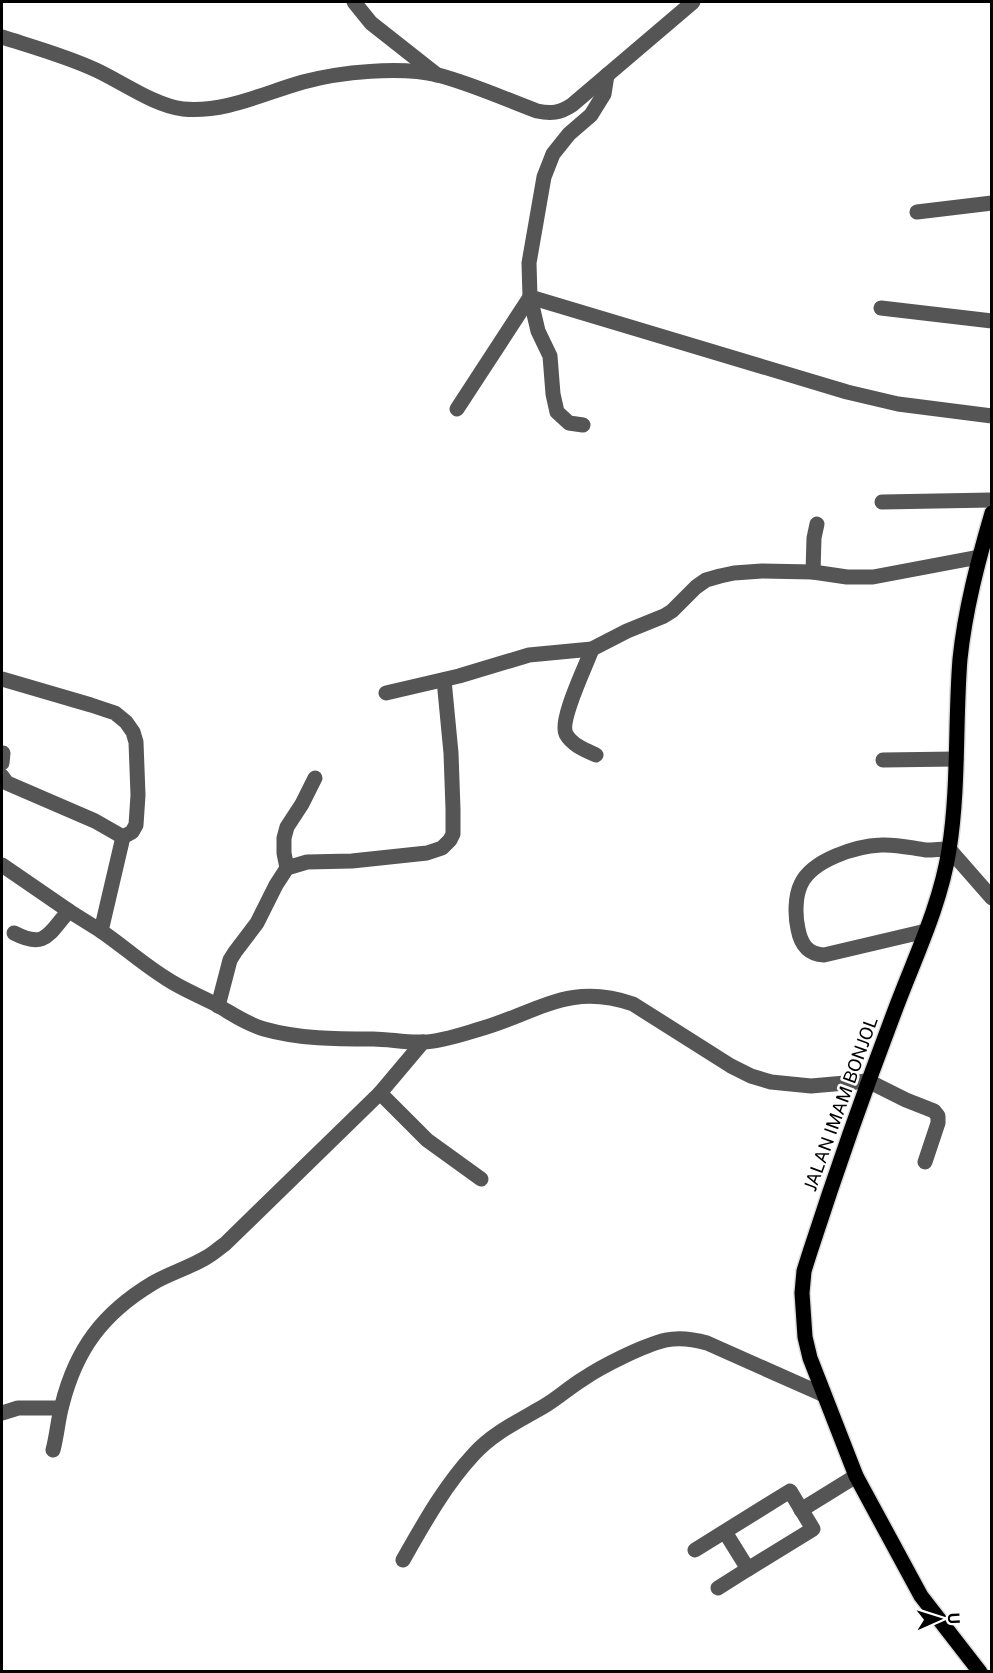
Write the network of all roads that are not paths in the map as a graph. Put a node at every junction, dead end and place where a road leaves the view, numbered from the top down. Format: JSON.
{"nodes":[{"id":1,"x":354,"y":2,"type":"edge"},
{"id":2,"x":693,"y":2,"type":"edge"},
{"id":3,"x":2,"y":37,"type":"edge"},
{"id":4,"x":437,"y":75,"type":"junction"},
{"id":5,"x":607,"y":75,"type":"junction"},
{"id":6,"x":992,"y":202,"type":"edge"},
{"id":7,"x":917,"y":212,"type":"dead end"},
{"id":8,"x":530,"y":297,"type":"junction"},
{"id":9,"x":881,"y":308,"type":"dead end"},
{"id":10,"x":992,"y":321,"type":"edge"},
{"id":11,"x":457,"y":409,"type":"dead end"},
{"id":12,"x":992,"y":416,"type":"edge"},
{"id":13,"x":583,"y":425,"type":"dead end"},
{"id":14,"x":992,"y":500,"type":"edge"},
{"id":15,"x":882,"y":502,"type":"dead end"},
{"id":16,"x":992,"y":513,"type":"edge"},
{"id":17,"x":817,"y":524,"type":"dead end"},
{"id":18,"x":980,"y":557,"type":"junction"},
{"id":19,"x":813,"y":572,"type":"junction"},
{"id":20,"x":592,"y":649,"type":"junction"},
{"id":21,"x":2,"y":678,"type":"edge"},
{"id":22,"x":444,"y":680,"type":"junction"},
{"id":23,"x":386,"y":693,"type":"dead end"},
{"id":24,"x":596,"y":755,"type":"dead end"},
{"id":25,"x":956,"y":759,"type":"junction"},
{"id":26,"x":883,"y":760,"type":"dead end"},
{"id":27,"x":2,"y":776,"type":"edge"},
{"id":28,"x":315,"y":778,"type":"dead end"},
{"id":29,"x":123,"y":837,"type":"junction"},
{"id":30,"x":949,"y":849,"type":"junction"},
{"id":31,"x":2,"y":865,"type":"edge"},
{"id":32,"x":286,"y":868,"type":"junction"},
{"id":33,"x":992,"y":898,"type":"edge"},
{"id":34,"x":69,"y":911,"type":"junction"},
{"id":35,"x":101,"y":930,"type":"junction"},
{"id":36,"x":926,"y":931,"type":"junction"},
{"id":37,"x":14,"y":933,"type":"dead end"},
{"id":38,"x":218,"y":1005,"type":"junction"},
{"id":39,"x":423,"y":1042,"type":"junction"},
{"id":40,"x":868,"y":1081,"type":"junction"},
{"id":41,"x":380,"y":1093,"type":"junction"},
{"id":42,"x":925,"y":1162,"type":"dead end"},
{"id":43,"x":481,"y":1179,"type":"dead end"},
{"id":44,"x":824,"y":1395,"type":"junction"},
{"id":45,"x":61,"y":1408,"type":"junction"},
{"id":46,"x":2,"y":1413,"type":"edge"},
{"id":47,"x":53,"y":1450,"type":"dead end"},
{"id":48,"x":856,"y":1476,"type":"junction"},
{"id":49,"x":801,"y":1510,"type":"junction"},
{"id":50,"x":725,"y":1532,"type":"junction"},
{"id":51,"x":695,"y":1550,"type":"dead end"},
{"id":52,"x":403,"y":1560,"type":"dead end"},
{"id":53,"x":748,"y":1569,"type":"junction"},
{"id":54,"x":718,"y":1588,"type":"dead end"},
{"id":55,"x":980,"y":1671,"type":"edge"}],
"edges":[{"from":1,"to":4,"type":"street"},
{"from":2,"to":5,"type":"street"},
{"from":3,"to":4,"type":"street"},
{"from":4,"to":5,"type":"street"},
{"from":5,"to":8,"type":"street"},
{"from":6,"to":7,"type":"street"},
{"from":8,"to":11,"type":"street"},
{"from":8,"to":12,"type":"street"},
{"from":8,"to":13,"type":"street"},
{"from":9,"to":10,"type":"street"},
{"from":14,"to":15,"type":"street"},
{"from":16,"to":18,"type":"main road","name":"JALAN IMAM BONJOL"},
{"from":17,"to":19,"type":"street"},
{"from":18,"to":19,"type":"street"},
{"from":18,"to":25,"type":"main road","name":"JALAN IMAM BONJOL"},
{"from":19,"to":20,"type":"street"},
{"from":20,"to":22,"type":"street"},
{"from":20,"to":24,"type":"street"},
{"from":21,"to":29,"type":"street"},
{"from":22,"to":23,"type":"street"},
{"from":22,"to":32,"type":"street"},
{"from":25,"to":26,"type":"street"},
{"from":25,"to":30,"type":"main road","name":"JALAN IMAM BONJOL"},
{"from":27,"to":29,"type":"street"},
{"from":28,"to":32,"type":"street"},
{"from":29,"to":35,"type":"street"},
{"from":30,"to":33,"type":"street"},
{"from":30,"to":36,"type":"main road","name":"JALAN IMAM BONJOL"},
{"from":30,"to":36,"type":"street"},
{"from":31,"to":34,"type":"street"},
{"from":32,"to":38,"type":"street"},
{"from":34,"to":35,"type":"street"},
{"from":34,"to":37,"type":"street"},
{"from":35,"to":38,"type":"street"},
{"from":36,"to":40,"type":"main road","name":"JALAN IMAM BONJOL"},
{"from":38,"to":39,"type":"street"},
{"from":39,"to":40,"type":"street"},
{"from":39,"to":41,"type":"street"},
{"from":40,"to":42,"type":"street"},
{"from":40,"to":44,"type":"main road","name":"JALAN IMAM BONJOL"},
{"from":41,"to":43,"type":"street"},
{"from":41,"to":45,"type":"street"},
{"from":44,"to":48,"type":"main road","name":"JALAN IMAM BONJOL"},
{"from":44,"to":52,"type":"street"},
{"from":45,"to":46,"type":"street"},
{"from":45,"to":47,"type":"street"},
{"from":48,"to":49,"type":"street"},
{"from":48,"to":55,"type":"main road","name":"JALAN IMAM BONJOL"},
{"from":49,"to":50,"type":"street"},
{"from":49,"to":53,"type":"street"},
{"from":50,"to":51,"type":"street"},
{"from":50,"to":53,"type":"street"},
{"from":53,"to":54,"type":"street"}]}
